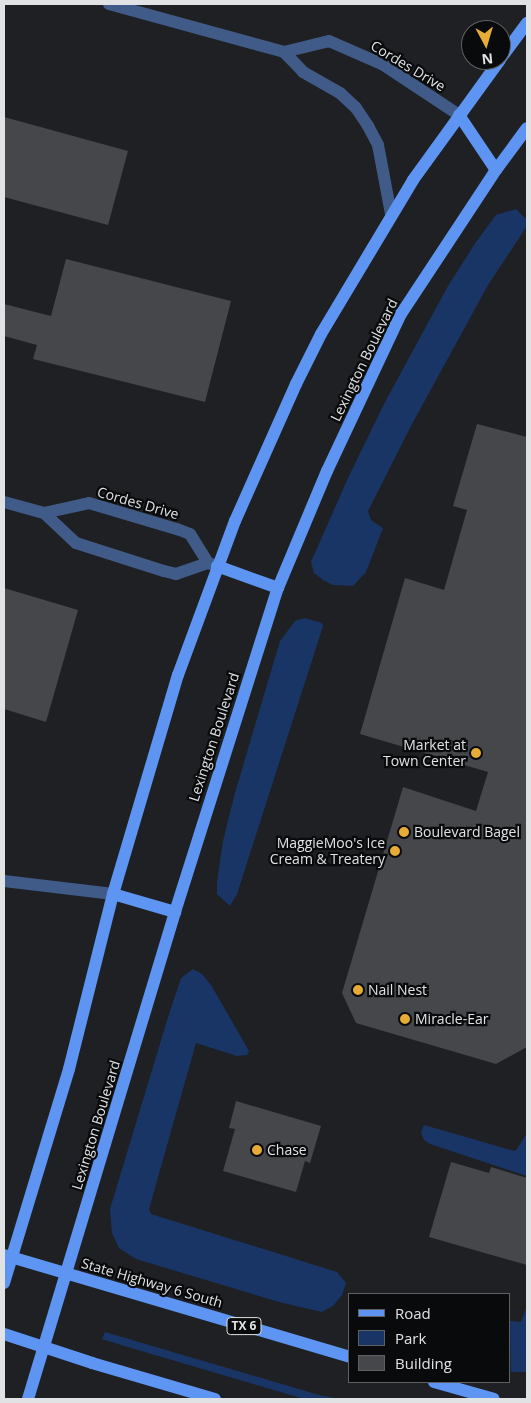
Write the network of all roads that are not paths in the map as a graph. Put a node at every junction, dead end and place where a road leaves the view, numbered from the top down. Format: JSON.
{"nodes":[{"id":1,"x":109,"y":4,"type":"edge"},
{"id":2,"x":527,"y":23,"type":"edge"},
{"id":3,"x":511,"y":44,"type":"edge"},
{"id":4,"x":284,"y":52,"type":"junction"},
{"id":5,"x":492,"y":70,"type":"edge"},
{"id":6,"x":459,"y":115,"type":"junction"},
{"id":7,"x":527,"y":128,"type":"edge"},
{"id":8,"x":496,"y":170,"type":"junction"},
{"id":9,"x":391,"y":214,"type":"junction"},
{"id":10,"x":4,"y":502,"type":"edge"},
{"id":11,"x":44,"y":513,"type":"junction"},
{"id":12,"x":212,"y":565,"type":"junction"},
{"id":13,"x":278,"y":588,"type":"junction"},
{"id":14,"x":4,"y":881,"type":"edge"},
{"id":15,"x":113,"y":894,"type":"junction"},
{"id":16,"x":175,"y":912,"type":"junction"},
{"id":17,"x":8,"y":1256,"type":"edge"},
{"id":18,"x":67,"y":1274,"type":"junction"},
{"id":19,"x":4,"y":1283,"type":"edge"},
{"id":20,"x":4,"y":1334,"type":"edge"},
{"id":21,"x":43,"y":1347,"type":"junction"},
{"id":22,"x":348,"y":1356,"type":"edge"},
{"id":23,"x":438,"y":1383,"type":"edge"},
{"id":24,"x":28,"y":1399,"type":"edge"},
{"id":25,"x":215,"y":1399,"type":"edge"},
{"id":26,"x":494,"y":1399,"type":"edge"}],
"edges":[{"from":1,"to":4,"type":"street","name":"Cordes Drive"},
{"from":2,"to":3,"type":"main road"},
{"from":4,"to":6,"type":"street","name":"Cordes Drive"},
{"from":4,"to":9,"type":"street"},
{"from":5,"to":6,"type":"main road"},
{"from":6,"to":8,"type":"main road"},
{"from":6,"to":9,"type":"main road"},
{"from":7,"to":8,"type":"main road","name":"Lexington Boulevard"},
{"from":8,"to":13,"type":"main road","name":"Lexington Boulevard"},
{"from":9,"to":12,"type":"main road"},
{"from":10,"to":11,"type":"street","name":"Cordes Drive"},
{"from":11,"to":12,"type":"street","name":"Cordes Drive"},
{"from":11,"to":12,"type":"street","name":"Cordes Drive"},
{"from":12,"to":13,"type":"main road"},
{"from":12,"to":15,"type":"main road"},
{"from":13,"to":16,"type":"main road","name":"Lexington Boulevard"},
{"from":14,"to":15,"type":"street"},
{"from":15,"to":16,"type":"main road"},
{"from":15,"to":17,"type":"main road"},
{"from":16,"to":18,"type":"main road","name":"Lexington Boulevard"},
{"from":17,"to":18,"type":"main road","name":"State Highway 6 South","number":"TX 6"},
{"from":17,"to":19,"type":"main road"},
{"from":18,"to":21,"type":"main road","name":"Lexington Boulevard"},
{"from":18,"to":22,"type":"main road","name":"State Highway 6 South","number":"TX 6"},
{"from":20,"to":21,"type":"main road"},
{"from":21,"to":24,"type":"main road","name":"Lexington Boulevard"},
{"from":21,"to":25,"type":"main road"},
{"from":23,"to":26,"type":"main road"}]}
